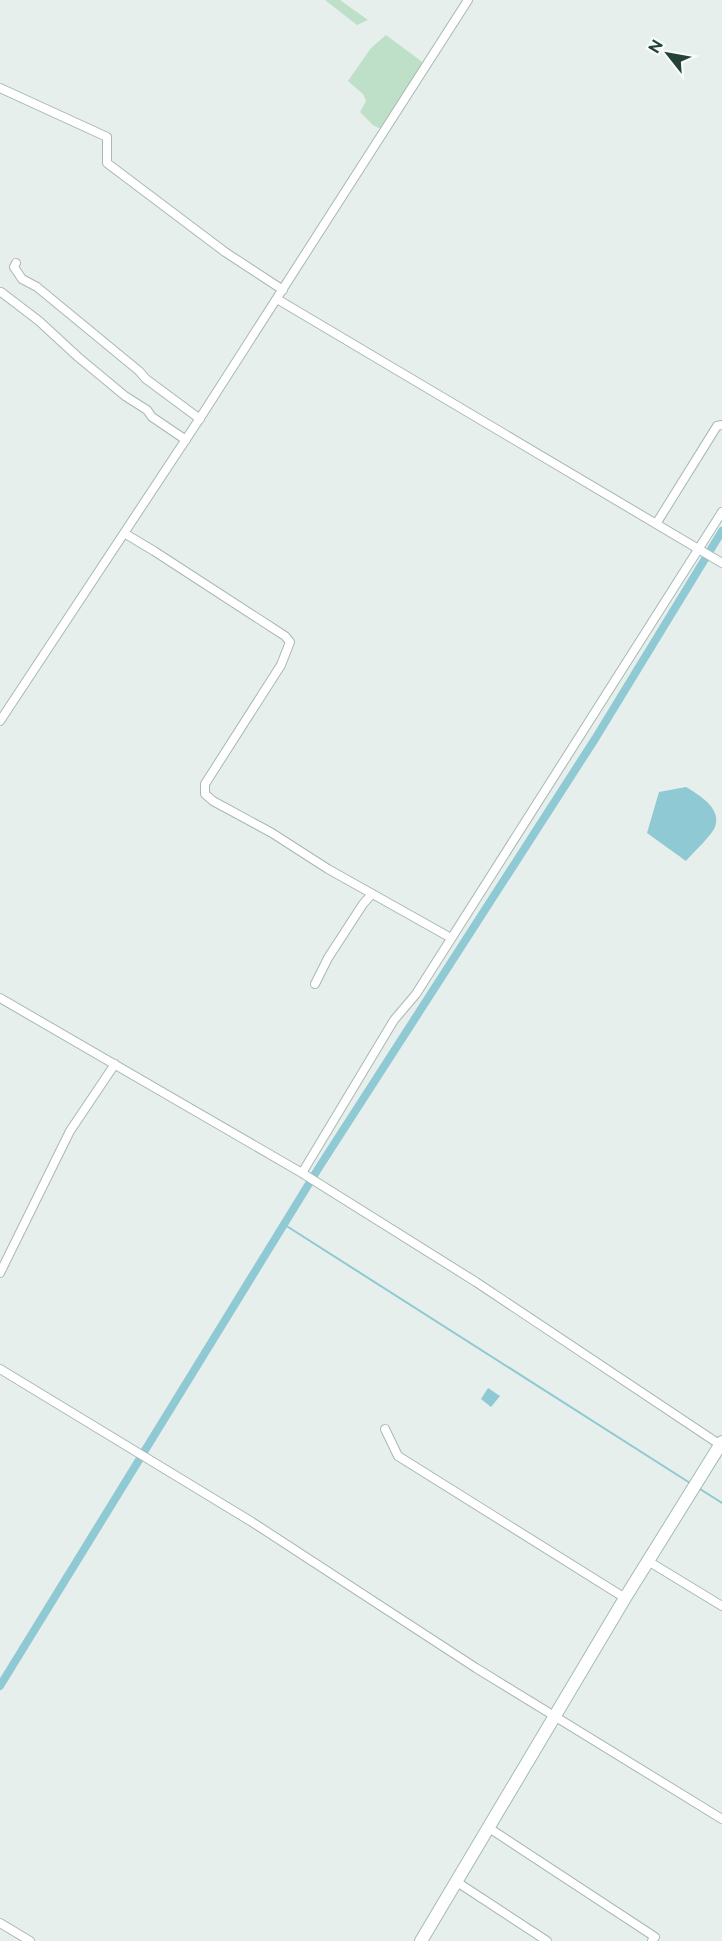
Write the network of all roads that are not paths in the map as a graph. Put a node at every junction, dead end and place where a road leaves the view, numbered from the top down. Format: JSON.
{"nodes":[{"id":1,"x":468,"y":0,"type":"edge"},
{"id":2,"x":0,"y":87,"type":"edge"},
{"id":3,"x":16,"y":263,"type":"dead end"},
{"id":4,"x":283,"y":290,"type":"junction"},
{"id":5,"x":1,"y":292,"type":"edge"},
{"id":6,"x":277,"y":298,"type":"junction"},
{"id":7,"x":200,"y":419,"type":"junction"},
{"id":8,"x":722,"y":425,"type":"edge"},
{"id":9,"x":186,"y":440,"type":"junction"},
{"id":10,"x":722,"y":512,"type":"edge"},
{"id":11,"x":657,"y":524,"type":"junction"},
{"id":12,"x":124,"y":533,"type":"junction"},
{"id":13,"x":699,"y":549,"type":"junction"},
{"id":14,"x":722,"y":563,"type":"edge"},
{"id":15,"x":0,"y":721,"type":"edge"},
{"id":16,"x":372,"y":894,"type":"junction"},
{"id":17,"x":451,"y":938,"type":"junction"},
{"id":18,"x":315,"y":984,"type":"dead end"},
{"id":19,"x":0,"y":998,"type":"edge"},
{"id":20,"x":115,"y":1064,"type":"junction"},
{"id":21,"x":305,"y":1175,"type":"junction"},
{"id":22,"x":0,"y":1273,"type":"edge"},
{"id":23,"x":0,"y":1369,"type":"edge"},
{"id":24,"x":384,"y":1429,"type":"dead end"},
{"id":25,"x":721,"y":1444,"type":"edge"},
{"id":26,"x":648,"y":1561,"type":"junction"},
{"id":27,"x":625,"y":1598,"type":"junction"},
{"id":28,"x":722,"y":1606,"type":"edge"},
{"id":29,"x":555,"y":1717,"type":"junction"},
{"id":30,"x":722,"y":1819,"type":"edge"},
{"id":31,"x":489,"y":1828,"type":"junction"},
{"id":32,"x":457,"y":1882,"type":"junction"},
{"id":33,"x":0,"y":1923,"type":"edge"},
{"id":34,"x":30,"y":1941,"type":"edge"},
{"id":35,"x":421,"y":1941,"type":"edge"},
{"id":36,"x":547,"y":1941,"type":"edge"},
{"id":37,"x":652,"y":1941,"type":"edge"}],
"edges":[{"from":1,"to":4,"type":"street"},
{"from":2,"to":4,"type":"street"},
{"from":3,"to":7,"type":"street"},
{"from":4,"to":6,"type":"street"},
{"from":5,"to":9,"type":"street"},
{"from":6,"to":7,"type":"street"},
{"from":6,"to":11,"type":"street"},
{"from":7,"to":9,"type":"street"},
{"from":8,"to":11,"type":"street"},
{"from":9,"to":12,"type":"street"},
{"from":10,"to":13,"type":"street"},
{"from":11,"to":13,"type":"street"},
{"from":12,"to":15,"type":"street"},
{"from":12,"to":16,"type":"street"},
{"from":13,"to":14,"type":"street"},
{"from":13,"to":17,"type":"street"},
{"from":16,"to":17,"type":"street"},
{"from":16,"to":18,"type":"street"},
{"from":17,"to":21,"type":"street"},
{"from":19,"to":20,"type":"street"},
{"from":20,"to":21,"type":"street"},
{"from":20,"to":22,"type":"street"},
{"from":21,"to":25,"type":"street"},
{"from":23,"to":29,"type":"street"},
{"from":24,"to":27,"type":"street"},
{"from":25,"to":26,"type":"street"},
{"from":26,"to":27,"type":"street"},
{"from":26,"to":28,"type":"street"},
{"from":27,"to":29,"type":"street"},
{"from":29,"to":30,"type":"street"},
{"from":29,"to":31,"type":"street"},
{"from":31,"to":32,"type":"street"},
{"from":31,"to":37,"type":"street"},
{"from":32,"to":35,"type":"street"},
{"from":32,"to":36,"type":"street"},
{"from":33,"to":34,"type":"street"}]}
